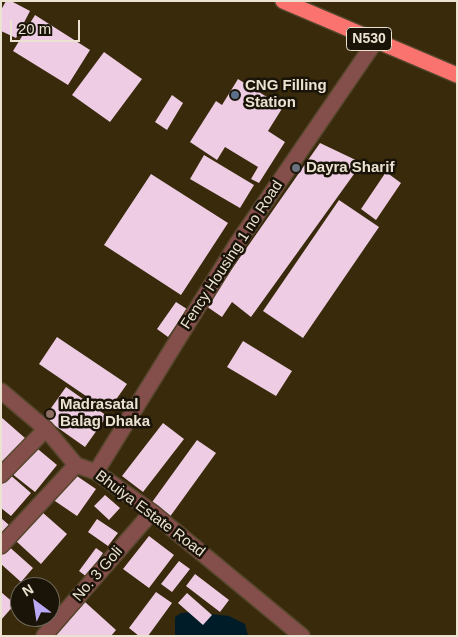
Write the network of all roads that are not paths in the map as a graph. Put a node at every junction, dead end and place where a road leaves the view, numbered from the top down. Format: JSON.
{"nodes":[{"id":1,"x":283,"y":1,"type":"edge"},
{"id":2,"x":375,"y":42,"type":"junction"},
{"id":3,"x":457,"y":75,"type":"edge"},
{"id":4,"x":4,"y":398,"type":"edge"},
{"id":5,"x":46,"y":429,"type":"junction"},
{"id":6,"x":76,"y":465,"type":"junction"},
{"id":7,"x":96,"y":472,"type":"junction"},
{"id":8,"x":1,"y":475,"type":"edge"},
{"id":9,"x":152,"y":512,"type":"junction"},
{"id":10,"x":1,"y":546,"type":"edge"},
{"id":11,"x":44,"y":636,"type":"edge"},
{"id":12,"x":302,"y":636,"type":"edge"}],
"edges":[{"from":1,"to":2,"type":"highway","number":"N530"},
{"from":2,"to":3,"type":"highway","number":"N530"},
{"from":2,"to":7,"type":"street","name":"Fency Housing 1 no Road"},
{"from":4,"to":5,"type":"street","name":"Bhuiya Estate Road"},
{"from":5,"to":6,"type":"street","name":"Bhuiya Estate Road"},
{"from":5,"to":8,"type":"street"},
{"from":6,"to":7,"type":"street","name":"Bhuiya Estate Road"},
{"from":6,"to":10,"type":"street"},
{"from":7,"to":9,"type":"street","name":"Bhuiya Estate Road"},
{"from":9,"to":11,"type":"street","name":"No. 3 Goli"},
{"from":9,"to":12,"type":"street","name":"Bhuiya Estate Road"}]}
